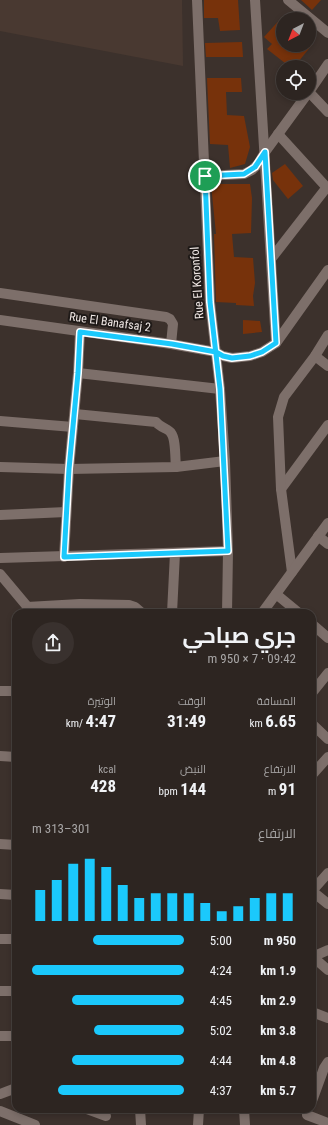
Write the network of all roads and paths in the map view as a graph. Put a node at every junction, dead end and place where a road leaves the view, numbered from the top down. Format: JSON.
{"nodes":[{"id":1,"x":197,"y":0,"type":"edge"},
{"id":2,"x":255,"y":0,"type":"edge"},
{"id":3,"x":288,"y":0,"type":"edge"},
{"id":4,"x":328,"y":33,"type":"edge"},
{"id":5,"x":328,"y":64,"type":"edge"},
{"id":6,"x":316,"y":82,"type":"edge"},
{"id":7,"x":316,"y":99,"type":"edge"},
{"id":8,"x":303,"y":100,"type":"edge"},
{"id":9,"x":328,"y":112,"type":"edge"},
{"id":10,"x":278,"y":134,"type":"junction"},
{"id":11,"x":265,"y":152,"type":"junction"},
{"id":12,"x":205,"y":176,"type":"junction"},
{"id":13,"x":327,"y":188,"type":"edge"},
{"id":14,"x":271,"y":259,"type":"junction"},
{"id":15,"x":328,"y":270,"type":"edge"},
{"id":16,"x":0,"y":292,"type":"edge"},
{"id":17,"x":0,"y":320,"type":"edge"},
{"id":18,"x":80,"y":332,"type":"junction"},
{"id":19,"x":328,"y":335,"type":"edge"},
{"id":20,"x":276,"y":343,"type":"junction"},
{"id":21,"x":172,"y":344,"type":"junction"},
{"id":22,"x":216,"y":352,"type":"junction"},
{"id":23,"x":315,"y":356,"type":"junction"},
{"id":24,"x":328,"y":366,"type":"edge"},
{"id":25,"x":78,"y":373,"type":"junction"},
{"id":26,"x":220,"y":389,"type":"junction"},
{"id":27,"x":74,"y":414,"type":"junction"},
{"id":28,"x":0,"y":421,"type":"edge"},
{"id":29,"x":328,"y":425,"type":"edge"},
{"id":30,"x":73,"y":427,"type":"junction"},
{"id":31,"x":225,"y":461,"type":"junction"},
{"id":32,"x":0,"y":467,"type":"edge"},
{"id":33,"x":176,"y":467,"type":"junction"},
{"id":34,"x":69,"y":469,"type":"junction"},
{"id":35,"x":281,"y":489,"type":"junction"},
{"id":36,"x":66,"y":512,"type":"junction"},
{"id":37,"x":0,"y":515,"type":"edge"},
{"id":38,"x":328,"y":523,"type":"edge"},
{"id":39,"x":318,"y":536,"type":"junction"},
{"id":40,"x":328,"y":544,"type":"edge"},
{"id":41,"x":228,"y":551,"type":"junction"},
{"id":42,"x":175,"y":552,"type":"junction"},
{"id":43,"x":64,"y":557,"type":"junction"},
{"id":44,"x":0,"y":558,"type":"edge"},
{"id":45,"x":292,"y":572,"type":"junction"},
{"id":46,"x":0,"y":574,"type":"edge"},
{"id":47,"x":276,"y":594,"type":"junction"},
{"id":48,"x":80,"y":604,"type":"junction"},
{"id":49,"x":28,"y":609,"type":"edge"},
{"id":50,"x":38,"y":609,"type":"edge"},
{"id":51,"x":83,"y":609,"type":"edge"},
{"id":52,"x":137,"y":609,"type":"edge"},
{"id":53,"x":172,"y":609,"type":"edge"},
{"id":54,"x":227,"y":609,"type":"edge"},
{"id":55,"x":265,"y":609,"type":"edge"},
{"id":56,"x":294,"y":609,"type":"edge"},
{"id":57,"x":316,"y":627,"type":"edge"},
{"id":58,"x":328,"y":636,"type":"edge"},
{"id":59,"x":328,"y":673,"type":"edge"},
{"id":60,"x":316,"y":688,"type":"edge"},
{"id":61,"x":0,"y":691,"type":"edge"},
{"id":62,"x":12,"y":692,"type":"edge"},
{"id":63,"x":316,"y":728,"type":"edge"},
{"id":64,"x":328,"y":738,"type":"edge"},
{"id":65,"x":0,"y":756,"type":"edge"},
{"id":66,"x":12,"y":757,"type":"edge"},
{"id":67,"x":328,"y":757,"type":"edge"},
{"id":68,"x":316,"y":770,"type":"edge"},
{"id":69,"x":0,"y":844,"type":"edge"},
{"id":70,"x":12,"y":844,"type":"edge"},
{"id":71,"x":328,"y":873,"type":"edge"},
{"id":72,"x":316,"y":886,"type":"edge"},
{"id":73,"x":0,"y":894,"type":"edge"},
{"id":74,"x":316,"y":894,"type":"edge"},
{"id":75,"x":12,"y":895,"type":"edge"},
{"id":76,"x":328,"y":904,"type":"edge"},
{"id":77,"x":0,"y":938,"type":"edge"},
{"id":78,"x":12,"y":939,"type":"edge"},
{"id":79,"x":328,"y":951,"type":"edge"},
{"id":80,"x":316,"y":956,"type":"edge"},
{"id":81,"x":316,"y":960,"type":"edge"},
{"id":82,"x":328,"y":970,"type":"edge"},
{"id":83,"x":0,"y":991,"type":"edge"},
{"id":84,"x":12,"y":991,"type":"edge"},
{"id":85,"x":316,"y":1014,"type":"edge"},
{"id":86,"x":328,"y":1018,"type":"edge"},
{"id":87,"x":0,"y":1036,"type":"edge"},
{"id":88,"x":12,"y":1036,"type":"edge"},
{"id":89,"x":328,"y":1062,"type":"edge"},
{"id":90,"x":12,"y":1090,"type":"edge"},
{"id":91,"x":316,"y":1090,"type":"edge"},
{"id":92,"x":0,"y":1094,"type":"edge"},
{"id":93,"x":0,"y":1111,"type":"edge"},
{"id":94,"x":96,"y":1113,"type":"edge"},
{"id":95,"x":140,"y":1113,"type":"edge"},
{"id":96,"x":199,"y":1113,"type":"edge"},
{"id":97,"x":244,"y":1113,"type":"edge"},
{"id":98,"x":308,"y":1113,"type":"edge"},
{"id":99,"x":310,"y":1113,"type":"edge"},
{"id":100,"x":106,"y":1117,"type":"edge"},
{"id":101,"x":328,"y":1123,"type":"edge"},
{"id":102,"x":35,"y":1125,"type":"edge"},
{"id":103,"x":141,"y":1125,"type":"edge"},
{"id":104,"x":198,"y":1125,"type":"edge"},
{"id":105,"x":245,"y":1125,"type":"edge"},
{"id":106,"x":304,"y":1125,"type":"edge"}],
"edges":[{"from":1,"to":12,"type":"street","name":"Rue El Koronfol"},
{"from":2,"to":11,"type":"street"},
{"from":3,"to":4,"type":"street"},
{"from":5,"to":6,"type":"street"},
{"from":7,"to":9,"type":"street"},
{"from":8,"to":10,"type":"street"},
{"from":10,"to":11,"type":"street"},
{"from":10,"to":13,"type":"street"},
{"from":11,"to":12,"type":"street"},
{"from":11,"to":14,"type":"street"},
{"from":12,"to":22,"type":"street","name":"Rue El Koronfol"},
{"from":13,"to":14,"type":"street"},
{"from":14,"to":20,"type":"street"},
{"from":15,"to":20,"type":"street"},
{"from":16,"to":21,"type":"street"},
{"from":17,"to":18,"type":"street","name":"Rue El Banafsaj 2"},
{"from":18,"to":21,"type":"street","name":"Rue El Banafsaj 2"},
{"from":18,"to":25,"type":"street"},
{"from":19,"to":23,"type":"street"},
{"from":20,"to":22,"type":"street","name":"Rue El Banafsaj 2"},
{"from":21,"to":22,"type":"street","name":"Rue El Banafsaj 2"},
{"from":22,"to":26,"type":"street","name":"Rue El Koronfol"},
{"from":23,"to":24,"type":"street"},
{"from":23,"to":35,"type":"street"},
{"from":25,"to":26,"type":"street"},
{"from":25,"to":27,"type":"street"},
{"from":26,"to":31,"type":"street","name":"Rue El Koronfol"},
{"from":27,"to":30,"type":"street"},
{"from":27,"to":33,"type":"street"},
{"from":28,"to":30,"type":"street"},
{"from":29,"to":35,"type":"street"},
{"from":30,"to":34,"type":"street"},
{"from":31,"to":33,"type":"street"},
{"from":31,"to":41,"type":"street","name":"Rue El Koronfol"},
{"from":32,"to":34,"type":"street"},
{"from":33,"to":34,"type":"street"},
{"from":34,"to":36,"type":"street"},
{"from":35,"to":45,"type":"street"},
{"from":36,"to":37,"type":"street"},
{"from":36,"to":43,"type":"street"},
{"from":38,"to":39,"type":"street"},
{"from":39,"to":40,"type":"street"},
{"from":39,"to":45,"type":"street"},
{"from":41,"to":42,"type":"street"},
{"from":41,"to":54,"type":"street","name":"Rue El Koronfol"},
{"from":42,"to":43,"type":"street"},
{"from":42,"to":53,"type":"street"},
{"from":43,"to":44,"type":"street"},
{"from":45,"to":47,"type":"street"},
{"from":46,"to":49,"type":"street"},
{"from":47,"to":55,"type":"street"},
{"from":47,"to":56,"type":"street"},
{"from":48,"to":50,"type":"street"},
{"from":48,"to":51,"type":"street"},
{"from":48,"to":52,"type":"street"},
{"from":57,"to":58,"type":"street"},
{"from":59,"to":60,"type":"street"},
{"from":61,"to":62,"type":"street"},
{"from":63,"to":64,"type":"street"},
{"from":65,"to":66,"type":"street"},
{"from":67,"to":68,"type":"street"},
{"from":69,"to":70,"type":"street"},
{"from":71,"to":72,"type":"street"},
{"from":73,"to":75,"type":"street"},
{"from":74,"to":76,"type":"street"},
{"from":77,"to":78,"type":"street"},
{"from":79,"to":80,"type":"street"},
{"from":81,"to":82,"type":"street"},
{"from":83,"to":84,"type":"street"},
{"from":85,"to":86,"type":"street"},
{"from":87,"to":88,"type":"street"},
{"from":89,"to":91,"type":"street"},
{"from":90,"to":92,"type":"street"},
{"from":93,"to":102,"type":"street"},
{"from":94,"to":100,"type":"street"},
{"from":95,"to":103,"type":"street"},
{"from":96,"to":104,"type":"street"},
{"from":97,"to":105,"type":"street"},
{"from":98,"to":106,"type":"street"},
{"from":99,"to":101,"type":"street"}]}
